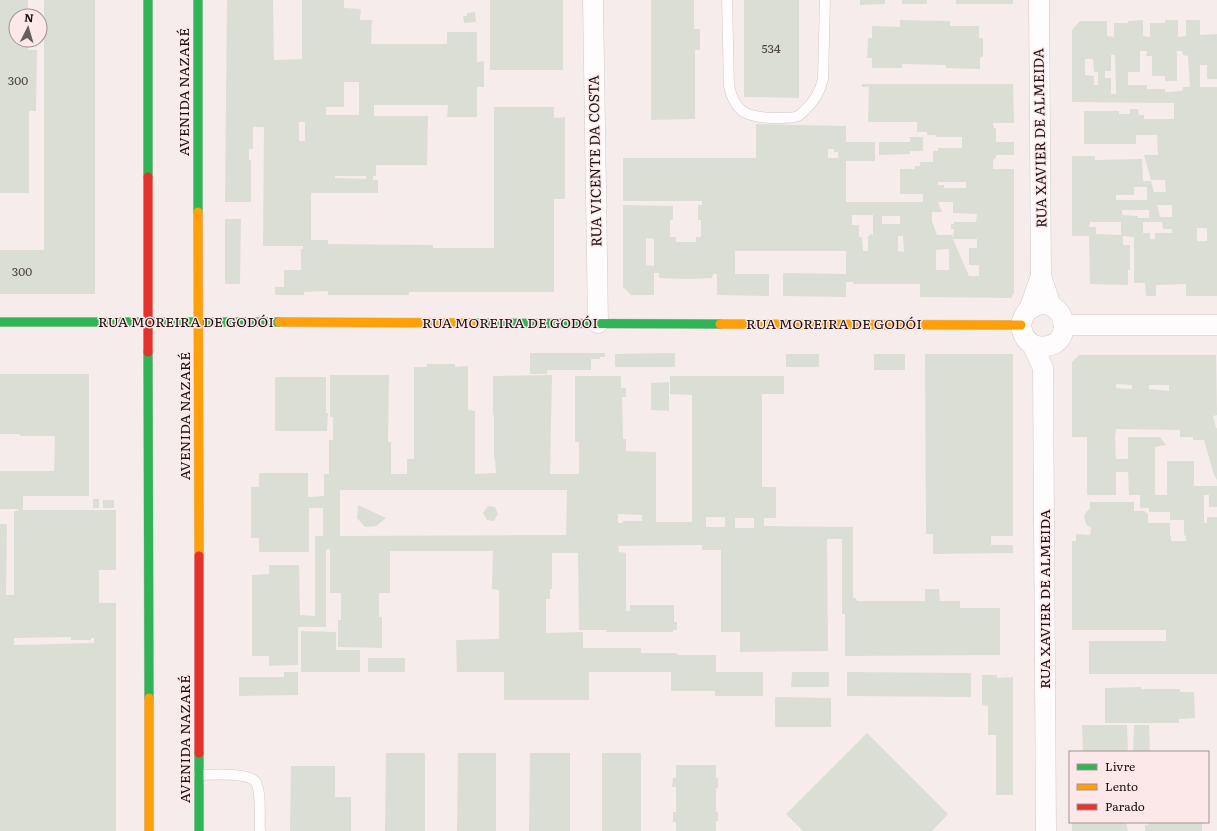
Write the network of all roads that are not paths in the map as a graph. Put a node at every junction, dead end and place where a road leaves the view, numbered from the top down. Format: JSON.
{"nodes":[{"id":1,"x":148,"y":0,"type":"edge"},
{"id":2,"x":198,"y":0,"type":"edge"},
{"id":3,"x":593,"y":0,"type":"edge"},
{"id":4,"x":727,"y":0,"type":"edge"},
{"id":5,"x":825,"y":0,"type":"edge"},
{"id":6,"x":1039,"y":0,"type":"edge"},
{"id":7,"x":1041,"y":276,"type":"junction"},
{"id":8,"x":1051,"y":306,"type":"junction"},
{"id":9,"x":1025,"y":317,"type":"junction"},
{"id":10,"x":0,"y":322,"type":"edge"},
{"id":11,"x":149,"y":322,"type":"junction"},
{"id":12,"x":198,"y":322,"type":"junction"},
{"id":13,"x":598,"y":323,"type":"junction"},
{"id":14,"x":1217,"y":325,"type":"edge"},
{"id":15,"x":1061,"y":333,"type":"junction"},
{"id":16,"x":1032,"y":344,"type":"junction"},
{"id":17,"x":1043,"y":368,"type":"junction"},
{"id":18,"x":199,"y":775,"type":"junction"},
{"id":19,"x":149,"y":831,"type":"edge"},
{"id":20,"x":199,"y":831,"type":"edge"},
{"id":21,"x":260,"y":831,"type":"edge"},
{"id":22,"x":1046,"y":831,"type":"edge"}],
"edges":[{"from":1,"to":11,"type":"main road"},
{"from":2,"to":12,"type":"main road","name":"AVENIDA NAZARÉ"},
{"from":3,"to":13,"type":"street","name":"RUA VICENTE DA COSTA"},
{"from":4,"to":5,"type":"lane"},
{"from":6,"to":7,"type":"street","name":"RUA XAVIER DE ALMEIDA"},
{"from":7,"to":8,"type":"street","name":"RUA XAVIER DE ALMEIDA"},
{"from":7,"to":9,"type":"street","name":"RUA XAVIER DE ALMEIDA"},
{"from":8,"to":9,"type":"street"},
{"from":8,"to":15,"type":"street"},
{"from":9,"to":13,"type":"main road","name":"RUA MOREIRA DE GODÓI"},
{"from":9,"to":16,"type":"street"},
{"from":10,"to":11,"type":"main road","name":"RUA MOREIRA DE GODÓI"},
{"from":11,"to":12,"type":"main road","name":"RUA MOREIRA DE GODÓI"},
{"from":11,"to":19,"type":"main road"},
{"from":12,"to":13,"type":"main road","name":"RUA MOREIRA DE GODÓI"},
{"from":12,"to":18,"type":"main road","name":"AVENIDA NAZARÉ"},
{"from":14,"to":15,"type":"street"},
{"from":15,"to":16,"type":"street"},
{"from":15,"to":17,"type":"street","name":"RUA XAVIER DE ALMEIDA"},
{"from":16,"to":17,"type":"street","name":"RUA XAVIER DE ALMEIDA"},
{"from":17,"to":22,"type":"street","name":"RUA XAVIER DE ALMEIDA"},
{"from":18,"to":20,"type":"main road","name":"AVENIDA NAZARÉ"},
{"from":18,"to":21,"type":"lane"}]}
